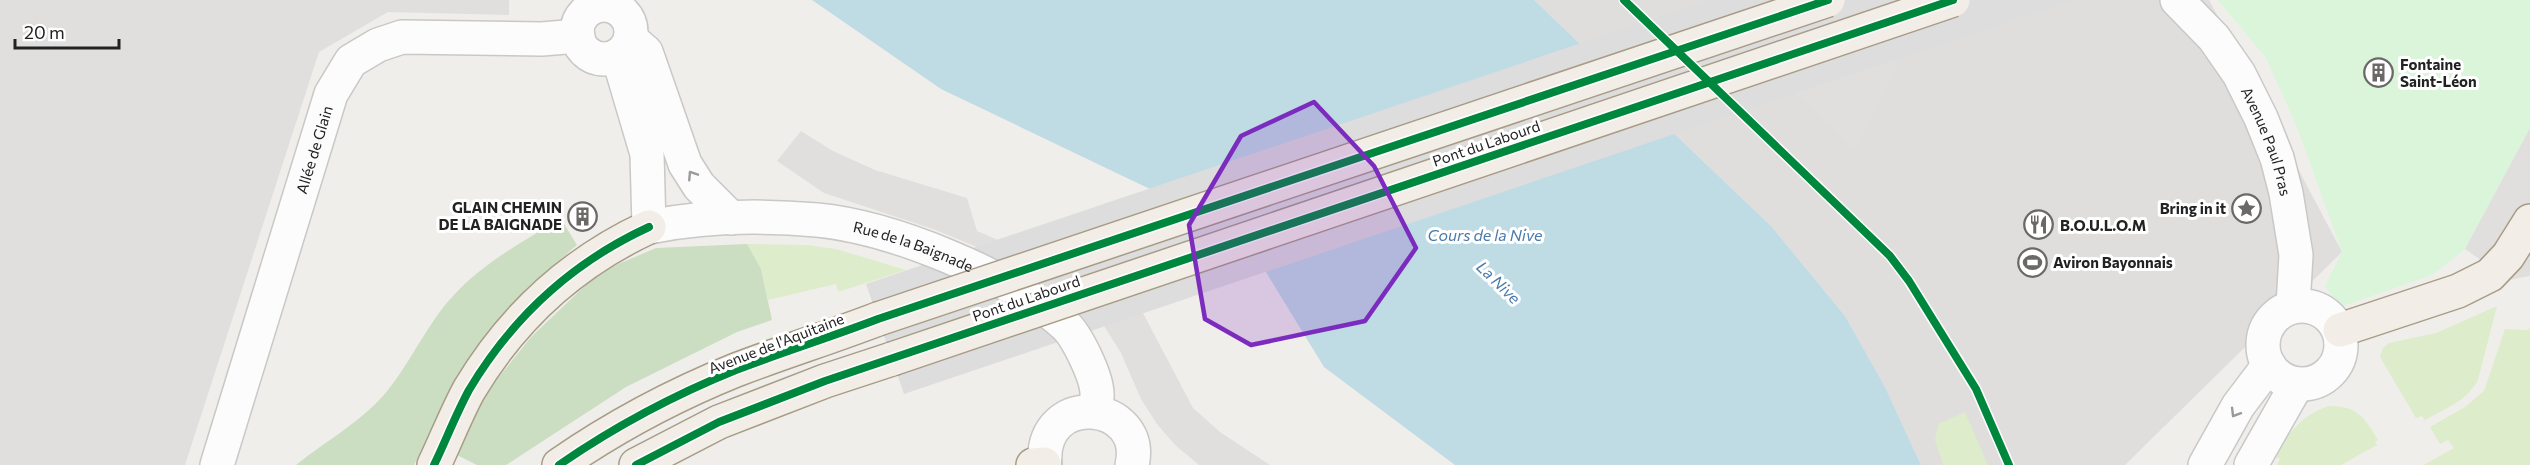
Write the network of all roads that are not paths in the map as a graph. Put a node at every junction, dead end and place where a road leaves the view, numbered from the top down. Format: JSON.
{"nodes":[{"id":1,"x":1828,"y":0,"type":"edge"},
{"id":2,"x":1953,"y":0,"type":"edge"},
{"id":3,"x":2177,"y":0,"type":"edge"},
{"id":4,"x":578,"y":36,"type":"junction"},
{"id":5,"x":624,"y":48,"type":"junction"},
{"id":6,"x":731,"y":218,"type":"junction"},
{"id":7,"x":2530,"y":221,"type":"edge"},
{"id":8,"x":649,"y":226,"type":"junction"},
{"id":9,"x":2293,"y":306,"type":"junction"},
{"id":10,"x":878,"y":319,"type":"joint"},
{"id":11,"x":2340,"y":330,"type":"junction"},
{"id":12,"x":2269,"y":365,"type":"junction"},
{"id":13,"x":2297,"y":384,"type":"junction"},
{"id":14,"x":1093,"y":411,"type":"junction"},
{"id":15,"x":217,"y":465,"type":"edge"},
{"id":16,"x":434,"y":465,"type":"edge"},
{"id":17,"x":559,"y":465,"type":"edge"},
{"id":18,"x":636,"y":465,"type":"edge"},
{"id":19,"x":1041,"y":465,"type":"edge"},
{"id":20,"x":1132,"y":465,"type":"edge"},
{"id":21,"x":2205,"y":465,"type":"edge"},
{"id":22,"x":2251,"y":465,"type":"edge"}],
"edges":[{"from":1,"to":10,"type":"main road","name":"Pont du Labourd","bridge":true},
{"from":2,"to":18,"type":"main road","name":"Pont du Labourd","bridge":true},
{"from":3,"to":9,"type":"street","name":"Avenue Paul Pras"},
{"from":4,"to":5,"type":"street"},
{"from":4,"to":5,"type":"street"},
{"from":4,"to":15,"type":"street","name":"Allée de Glain"},
{"from":6,"to":5,"type":"street","one_way":true},
{"from":5,"to":8,"type":"street"},
{"from":6,"to":8,"type":"street","name":"Rue de la Baignade"},
{"from":6,"to":14,"type":"street","name":"Rue de la Baignade"},
{"from":7,"to":11,"type":"main road"},
{"from":8,"to":16,"type":"main road"},
{"from":9,"to":11,"type":"street"},
{"from":9,"to":12,"type":"street"},
{"from":10,"to":17,"type":"main road","name":"Avenue de l'Aquitaine"},
{"from":11,"to":13,"type":"street"},
{"from":12,"to":13,"type":"street"},
{"from":12,"to":21,"type":"street","one_way":true},
{"from":13,"to":22,"type":"street"},
{"from":14,"to":19,"type":"street"},
{"from":14,"to":20,"type":"street"}]}
